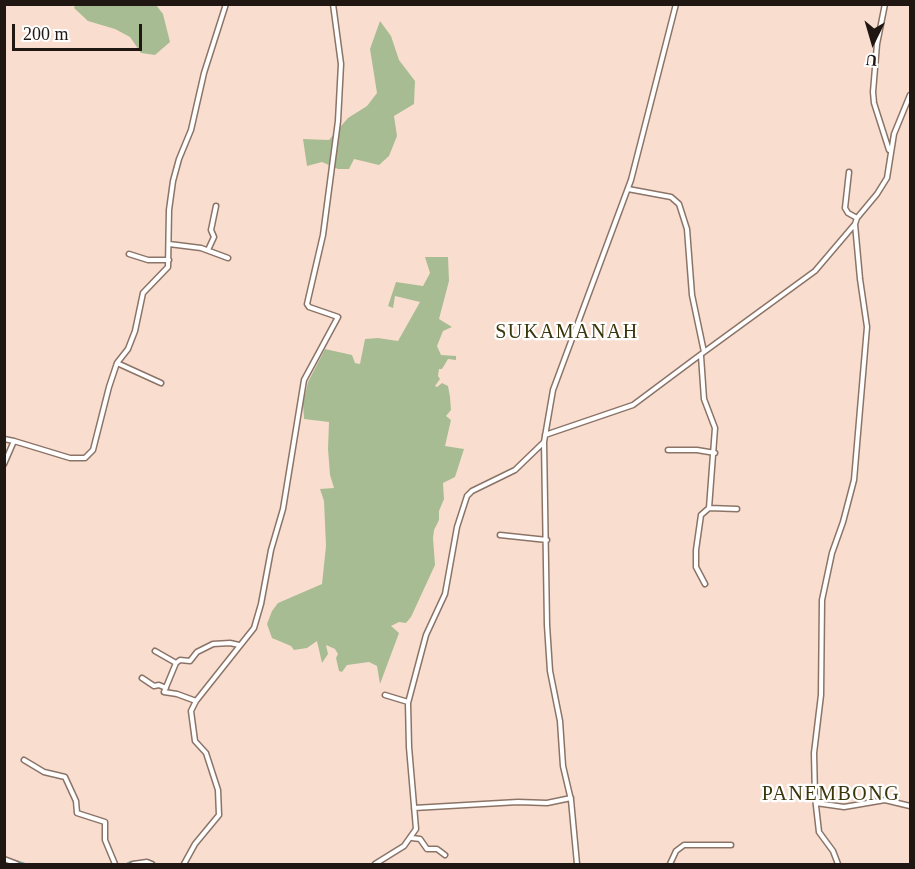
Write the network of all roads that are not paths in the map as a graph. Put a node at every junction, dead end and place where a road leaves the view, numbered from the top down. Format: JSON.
{"nodes":[{"id":1,"x":226,"y":4,"type":"edge"},
{"id":2,"x":333,"y":4,"type":"edge"},
{"id":3,"x":676,"y":4,"type":"edge"},
{"id":4,"x":885,"y":4,"type":"edge"},
{"id":5,"x":910,"y":94,"type":"edge"},
{"id":6,"x":891,"y":155,"type":"junction"},
{"id":7,"x":849,"y":172,"type":"dead end"},
{"id":8,"x":628,"y":189,"type":"junction"},
{"id":9,"x":216,"y":206,"type":"dead end"},
{"id":10,"x":857,"y":218,"type":"junction"},
{"id":11,"x":855,"y":224,"type":"junction"},
{"id":12,"x":169,"y":243,"type":"junction"},
{"id":13,"x":208,"y":250,"type":"junction"},
{"id":14,"x":129,"y":254,"type":"dead end"},
{"id":15,"x":228,"y":258,"type":"dead end"},
{"id":16,"x":169,"y":260,"type":"junction"},
{"id":17,"x":703,"y":354,"type":"junction"},
{"id":18,"x":117,"y":363,"type":"junction"},
{"id":19,"x":161,"y":383,"type":"dead end"},
{"id":20,"x":545,"y":435,"type":"junction"},
{"id":21,"x":4,"y":439,"type":"edge"},
{"id":22,"x":14,"y":441,"type":"junction"},
{"id":23,"x":544,"y":442,"type":"junction"},
{"id":24,"x":668,"y":450,"type":"dead end"},
{"id":25,"x":715,"y":453,"type":"junction"},
{"id":26,"x":4,"y":464,"type":"edge"},
{"id":27,"x":709,"y":508,"type":"junction"},
{"id":28,"x":737,"y":509,"type":"dead end"},
{"id":29,"x":500,"y":535,"type":"dead end"},
{"id":30,"x":547,"y":540,"type":"junction"},
{"id":31,"x":705,"y":584,"type":"dead end"},
{"id":32,"x":240,"y":645,"type":"junction"},
{"id":33,"x":155,"y":651,"type":"dead end"},
{"id":34,"x":176,"y":663,"type":"junction"},
{"id":35,"x":142,"y":678,"type":"dead end"},
{"id":36,"x":166,"y":688,"type":"junction"},
{"id":37,"x":385,"y":695,"type":"dead end"},
{"id":38,"x":196,"y":701,"type":"junction"},
{"id":39,"x":408,"y":702,"type":"junction"},
{"id":40,"x":24,"y":760,"type":"dead end"},
{"id":41,"x":571,"y":798,"type":"junction"},
{"id":42,"x":816,"y":803,"type":"junction"},
{"id":43,"x":910,"y":806,"type":"edge"},
{"id":44,"x":414,"y":808,"type":"junction"},
{"id":45,"x":412,"y":838,"type":"junction"},
{"id":46,"x":731,"y":845,"type":"dead end"},
{"id":47,"x":446,"y":855,"type":"dead end"},
{"id":48,"x":4,"y":859,"type":"edge"},
{"id":49,"x":17,"y":864,"type":"edge"},
{"id":50,"x":115,"y":864,"type":"edge"},
{"id":51,"x":133,"y":864,"type":"edge"},
{"id":52,"x":152,"y":864,"type":"edge"},
{"id":53,"x":184,"y":864,"type":"edge"},
{"id":54,"x":375,"y":864,"type":"edge"},
{"id":55,"x":577,"y":864,"type":"edge"},
{"id":56,"x":670,"y":864,"type":"edge"},
{"id":57,"x":838,"y":864,"type":"edge"}],
"edges":[{"from":1,"to":12,"type":"street"},
{"from":2,"to":32,"type":"street"},
{"from":3,"to":8,"type":"street"},
{"from":4,"to":6,"type":"street"},
{"from":5,"to":6,"type":"street"},
{"from":6,"to":10,"type":"street"},
{"from":7,"to":10,"type":"street"},
{"from":8,"to":17,"type":"street"},
{"from":8,"to":20,"type":"street"},
{"from":9,"to":13,"type":"street"},
{"from":10,"to":11,"type":"street"},
{"from":11,"to":17,"type":"street"},
{"from":11,"to":42,"type":"street"},
{"from":12,"to":13,"type":"street"},
{"from":12,"to":16,"type":"street"},
{"from":13,"to":15,"type":"street"},
{"from":14,"to":16,"type":"street"},
{"from":16,"to":18,"type":"street"},
{"from":17,"to":20,"type":"street"},
{"from":17,"to":25,"type":"street"},
{"from":18,"to":19,"type":"street"},
{"from":18,"to":22,"type":"street"},
{"from":20,"to":23,"type":"street"},
{"from":21,"to":22,"type":"street"},
{"from":22,"to":26,"type":"street"},
{"from":23,"to":30,"type":"street"},
{"from":23,"to":39,"type":"street"},
{"from":24,"to":25,"type":"street"},
{"from":25,"to":27,"type":"street"},
{"from":27,"to":28,"type":"street"},
{"from":27,"to":31,"type":"street"},
{"from":29,"to":30,"type":"street"},
{"from":30,"to":41,"type":"street"},
{"from":32,"to":34,"type":"street"},
{"from":32,"to":38,"type":"street"},
{"from":33,"to":34,"type":"street"},
{"from":34,"to":36,"type":"street"},
{"from":35,"to":36,"type":"street"},
{"from":36,"to":38,"type":"street"},
{"from":37,"to":39,"type":"street"},
{"from":38,"to":53,"type":"street"},
{"from":39,"to":44,"type":"street"},
{"from":40,"to":50,"type":"street"},
{"from":41,"to":44,"type":"street"},
{"from":41,"to":55,"type":"street"},
{"from":42,"to":43,"type":"street"},
{"from":42,"to":57,"type":"street"},
{"from":44,"to":45,"type":"street"},
{"from":45,"to":47,"type":"street"},
{"from":45,"to":54,"type":"street"},
{"from":46,"to":56,"type":"street"},
{"from":48,"to":49,"type":"street"},
{"from":51,"to":52,"type":"street"}]}
